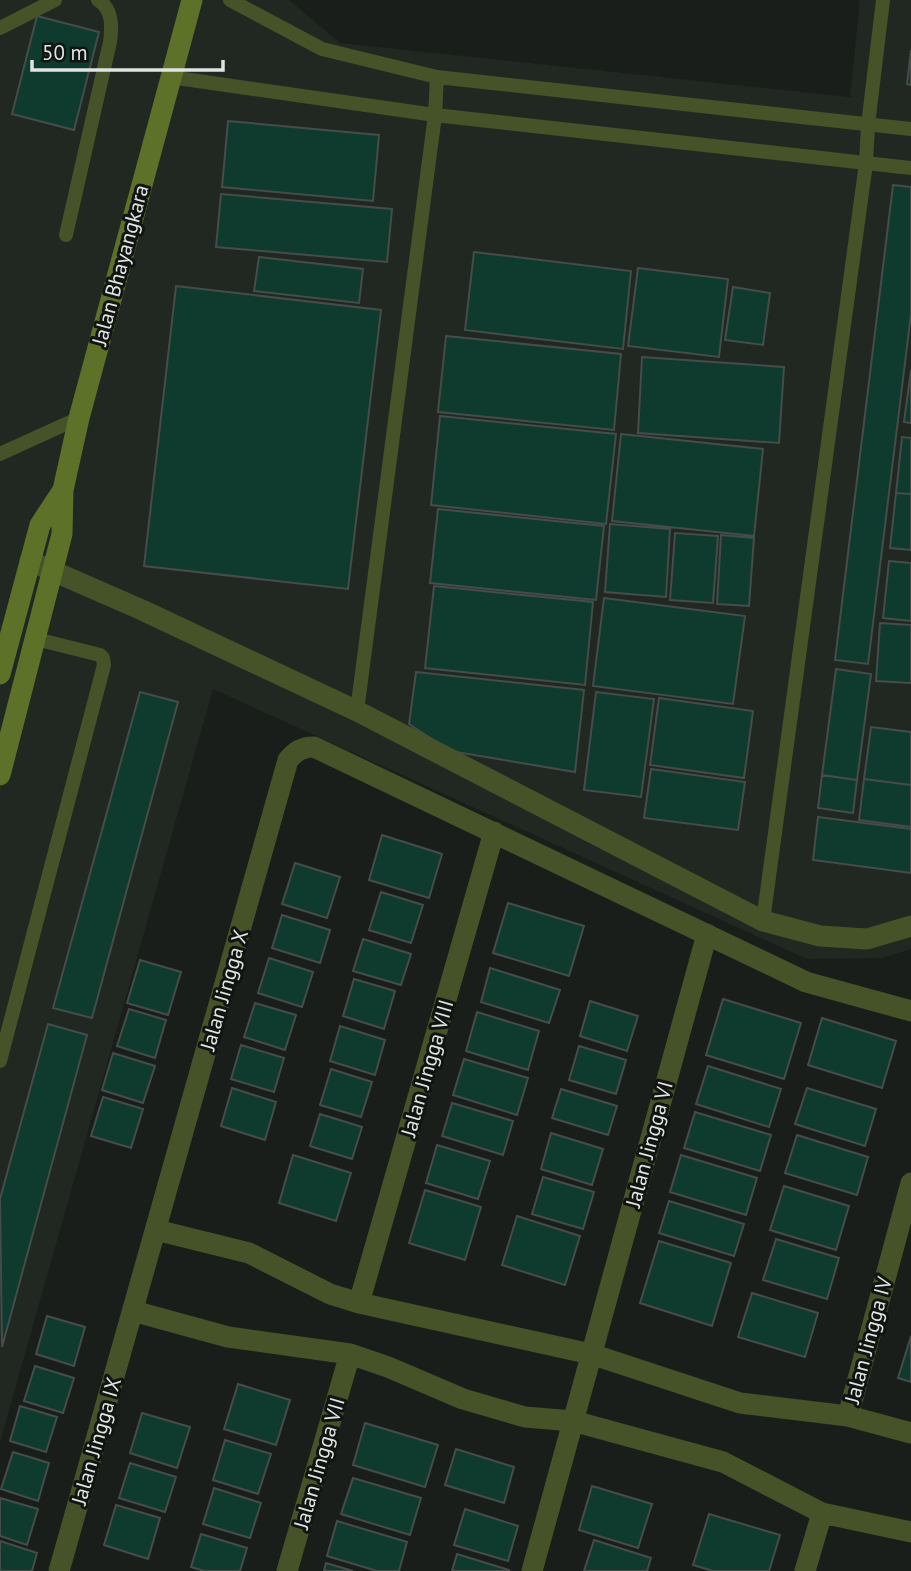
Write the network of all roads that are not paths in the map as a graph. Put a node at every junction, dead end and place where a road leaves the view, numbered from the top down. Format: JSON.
{"nodes":[{"id":1,"x":55,"y":0,"type":"edge"},
{"id":2,"x":98,"y":0,"type":"edge"},
{"id":3,"x":175,"y":0,"type":"edge"},
{"id":4,"x":192,"y":0,"type":"edge"},
{"id":5,"x":230,"y":0,"type":"edge"},
{"id":6,"x":883,"y":0,"type":"edge"},
{"id":7,"x":0,"y":28,"type":"edge"},
{"id":8,"x":180,"y":41,"type":"junction"},
{"id":9,"x":170,"y":77,"type":"junction"},
{"id":10,"x":437,"y":77,"type":"junction"},
{"id":11,"x":435,"y":115,"type":"junction"},
{"id":12,"x":868,"y":125,"type":"junction"},
{"id":13,"x":911,"y":129,"type":"edge"},
{"id":14,"x":866,"y":163,"type":"junction"},
{"id":15,"x":911,"y":169,"type":"edge"},
{"id":16,"x":66,"y":235,"type":"dead end"},
{"id":17,"x":79,"y":418,"type":"junction"},
{"id":18,"x":0,"y":454,"type":"edge"},
{"id":19,"x":63,"y":490,"type":"junction"},
{"id":20,"x":30,"y":561,"type":"junction"},
{"id":21,"x":53,"y":572,"type":"junction"},
{"id":22,"x":36,"y":639,"type":"junction"},
{"id":23,"x":0,"y":674,"type":"edge"},
{"id":24,"x":357,"y":711,"type":"junction"},
{"id":25,"x":0,"y":775,"type":"edge"},
{"id":26,"x":494,"y":832,"type":"junction"},
{"id":27,"x":763,"y":921,"type":"junction"},
{"id":28,"x":911,"y":926,"type":"edge"},
{"id":29,"x":707,"y":934,"type":"junction"},
{"id":30,"x":911,"y":1011,"type":"edge"},
{"id":31,"x":0,"y":1061,"type":"edge"},
{"id":32,"x":911,"y":1183,"type":"edge"},
{"id":33,"x":156,"y":1230,"type":"junction"},
{"id":34,"x":359,"y":1303,"type":"junction"},
{"id":35,"x":133,"y":1311,"type":"junction"},
{"id":36,"x":350,"y":1354,"type":"junction"},
{"id":37,"x":591,"y":1354,"type":"junction"},
{"id":38,"x":848,"y":1416,"type":"junction"},
{"id":39,"x":573,"y":1421,"type":"junction"},
{"id":40,"x":911,"y":1433,"type":"edge"},
{"id":41,"x":822,"y":1513,"type":"junction"},
{"id":42,"x":911,"y":1532,"type":"edge"},
{"id":43,"x":59,"y":1571,"type":"edge"},
{"id":44,"x":288,"y":1571,"type":"edge"},
{"id":45,"x":532,"y":1571,"type":"edge"},
{"id":46,"x":805,"y":1571,"type":"edge"}],
"edges":[{"from":1,"to":7,"type":"lane"},
{"from":2,"to":16,"type":"lane"},
{"from":3,"to":8,"type":"main road","name":"Jalan Bhayangkara"},
{"from":4,"to":8,"type":"main road","name":"Jalan Bhayangkara"},
{"from":5,"to":10,"type":"lane"},
{"from":6,"to":12,"type":"lane"},
{"from":8,"to":9,"type":"main road","name":"Jalan Bhayangkara"},
{"from":9,"to":11,"type":"lane"},
{"from":9,"to":17,"type":"main road","name":"Jalan Bhayangkara"},
{"from":10,"to":11,"type":"lane"},
{"from":10,"to":12,"type":"lane"},
{"from":11,"to":14,"type":"lane"},
{"from":11,"to":24,"type":"lane"},
{"from":12,"to":13,"type":"lane"},
{"from":12,"to":14,"type":"lane"},
{"from":14,"to":15,"type":"lane"},
{"from":14,"to":27,"type":"lane"},
{"from":17,"to":18,"type":"lane"},
{"from":17,"to":19,"type":"main road","name":"Jalan Bhayangkara"},
{"from":19,"to":20,"type":"main road","name":"Jalan Bhayangkara"},
{"from":19,"to":21,"type":"main road","name":"Jalan Bhayangkara"},
{"from":20,"to":21,"type":"street"},
{"from":20,"to":23,"type":"main road","name":"Jalan Bhayangkara"},
{"from":21,"to":22,"type":"main road","name":"Jalan Bhayangkara"},
{"from":21,"to":24,"type":"street"},
{"from":22,"to":25,"type":"main road","name":"Jalan Bhayangkara"},
{"from":22,"to":31,"type":"lane"},
{"from":24,"to":27,"type":"street"},
{"from":26,"to":29,"type":"street"},
{"from":26,"to":33,"type":"street","name":"Jalan Jingga X"},
{"from":26,"to":34,"type":"street","name":"Jalan Jingga VIII"},
{"from":27,"to":28,"type":"street"},
{"from":29,"to":30,"type":"street"},
{"from":29,"to":37,"type":"street","name":"Jalan Jingga VI"},
{"from":32,"to":38,"type":"street","name":"Jalan Jingga IV"},
{"from":33,"to":34,"type":"street"},
{"from":33,"to":35,"type":"street","name":"Jalan Jingga X"},
{"from":34,"to":37,"type":"street"},
{"from":35,"to":36,"type":"street"},
{"from":35,"to":43,"type":"street","name":"Jalan Jingga IX"},
{"from":36,"to":39,"type":"street"},
{"from":36,"to":44,"type":"street","name":"Jalan Jingga VII"},
{"from":37,"to":38,"type":"street"},
{"from":37,"to":39,"type":"street","name":"Jalan Jingga VI"},
{"from":38,"to":40,"type":"street"},
{"from":39,"to":41,"type":"street"},
{"from":39,"to":45,"type":"street","name":"Jalan Jingga VI"},
{"from":41,"to":42,"type":"street"},
{"from":41,"to":46,"type":"street"}]}
